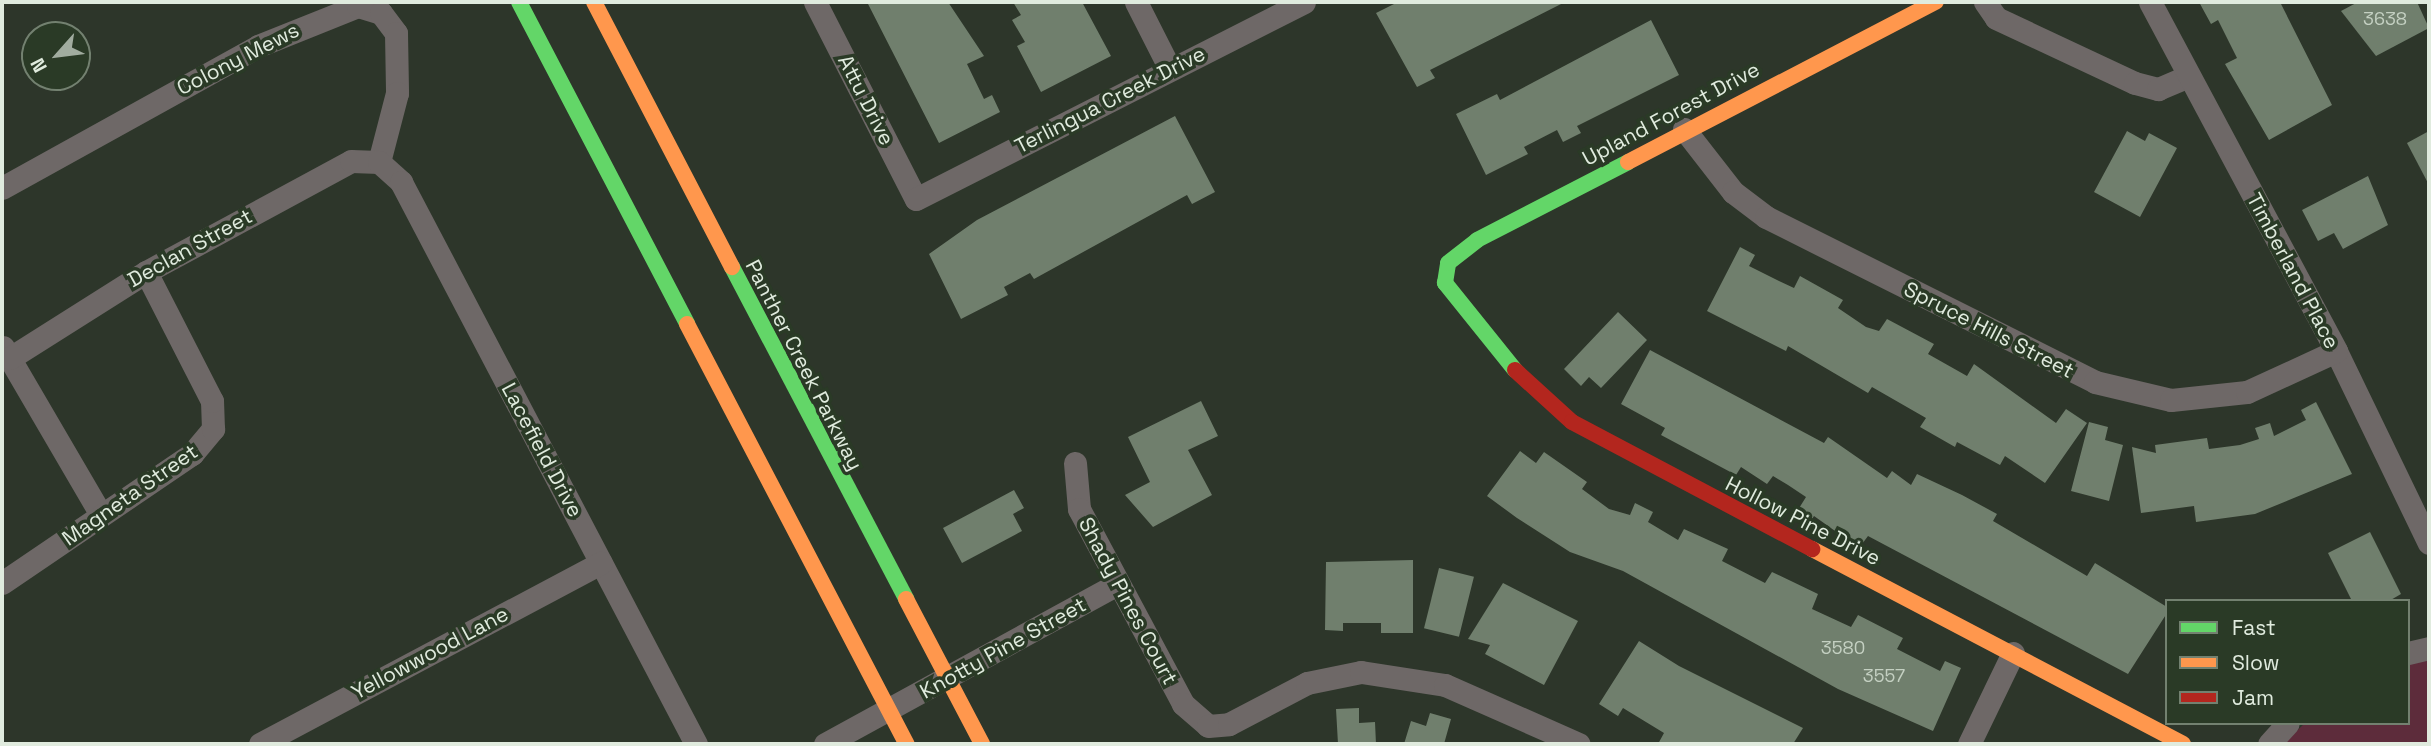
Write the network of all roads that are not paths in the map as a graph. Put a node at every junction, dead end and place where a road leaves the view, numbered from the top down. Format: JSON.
{"nodes":[{"id":1,"x":519,"y":2,"type":"edge"},
{"id":2,"x":594,"y":2,"type":"edge"},
{"id":3,"x":815,"y":2,"type":"edge"},
{"id":4,"x":1136,"y":2,"type":"edge"},
{"id":5,"x":1304,"y":2,"type":"edge"},
{"id":6,"x":1936,"y":2,"type":"edge"},
{"id":7,"x":1985,"y":2,"type":"edge"},
{"id":8,"x":2150,"y":2,"type":"edge"},
{"id":9,"x":1170,"y":69,"type":"junction"},
{"id":10,"x":2188,"y":76,"type":"junction"},
{"id":11,"x":1684,"y":129,"type":"junction"},
{"id":12,"x":379,"y":162,"type":"junction"},
{"id":13,"x":2,"y":188,"type":"edge"},
{"id":14,"x":916,"y":198,"type":"joint"},
{"id":15,"x":146,"y":272,"type":"junction"},
{"id":16,"x":1445,"y":283,"type":"joint"},
{"id":17,"x":6,"y":351,"type":"edge"},
{"id":18,"x":2336,"y":351,"type":"junction"},
{"id":19,"x":1076,"y":463,"type":"dead end"},
{"id":20,"x":100,"y":515,"type":"junction"},
{"id":21,"x":2429,"y":543,"type":"edge"},
{"id":22,"x":601,"y":563,"type":"junction"},
{"id":23,"x":2,"y":583,"type":"edge"},
{"id":24,"x":1117,"y":584,"type":"junction"},
{"id":25,"x":2429,"y":648,"type":"edge"},
{"id":26,"x":2013,"y":653,"type":"junction"},
{"id":27,"x":2410,"y":653,"type":"edge"},
{"id":28,"x":948,"y":680,"type":"junction"},
{"id":29,"x":889,"y":711,"type":"junction"},
{"id":30,"x":2286,"y":725,"type":"edge"},
{"id":31,"x":260,"y":744,"type":"edge"},
{"id":32,"x":696,"y":744,"type":"edge"},
{"id":33,"x":825,"y":744,"type":"edge"},
{"id":34,"x":906,"y":744,"type":"edge"},
{"id":35,"x":982,"y":744,"type":"edge"},
{"id":36,"x":1579,"y":744,"type":"edge"},
{"id":37,"x":1969,"y":744,"type":"edge"},
{"id":38,"x":2183,"y":744,"type":"edge"},
{"id":39,"x":2269,"y":744,"type":"edge"}],
"edges":[{"from":1,"to":29,"type":"main road"},
{"from":2,"to":28,"type":"main road","name":"Panther Creek Parkway"},
{"from":3,"to":14,"type":"street","name":"Attu Drive"},
{"from":4,"to":9,"type":"street"},
{"from":5,"to":9,"type":"street","name":"Terlingua Creek Drive"},
{"from":6,"to":11,"type":"main road","name":"Upland Forest Drive"},
{"from":7,"to":10,"type":"street"},
{"from":8,"to":10,"type":"street","name":"Timberland Place"},
{"from":9,"to":14,"type":"street","name":"Terlingua Creek Drive"},
{"from":10,"to":18,"type":"street","name":"Timberland Place"},
{"from":11,"to":16,"type":"main road","name":"Upland Forest Drive"},
{"from":11,"to":18,"type":"street","name":"Spruce Hills Street"},
{"from":12,"to":13,"type":"street","name":"Colony Mews"},
{"from":12,"to":15,"type":"street","name":"Declan Street"},
{"from":12,"to":22,"type":"street","name":"Lacefield Drive"},
{"from":15,"to":17,"type":"street","name":"Declan Street"},
{"from":15,"to":20,"type":"street","name":"Magneta Street"},
{"from":16,"to":26,"type":"main road","name":"Hollow Pine Drive"},
{"from":17,"to":20,"type":"street"},
{"from":18,"to":21,"type":"street","name":"Timberland Place"},
{"from":19,"to":24,"type":"street","name":"Shady Pines Court"},
{"from":20,"to":23,"type":"street","name":"Magneta Street"},
{"from":22,"to":31,"type":"street","name":"Yellowwood Lane"},
{"from":22,"to":32,"type":"street","name":"Lacefield Drive"},
{"from":24,"to":28,"type":"street","name":"Knotty Pine Street"},
{"from":24,"to":36,"type":"street","name":"Shady Pines Court"},
{"from":25,"to":27,"type":"street"},
{"from":26,"to":37,"type":"street"},
{"from":26,"to":38,"type":"main road","name":"Hollow Pine Drive"},
{"from":28,"to":29,"type":"street","name":"Knotty Pine Street"},
{"from":28,"to":35,"type":"main road","name":"Panther Creek Parkway"},
{"from":29,"to":33,"type":"street","name":"Knotty Pine Street"},
{"from":29,"to":34,"type":"main road"},
{"from":30,"to":39,"type":"street"}]}
